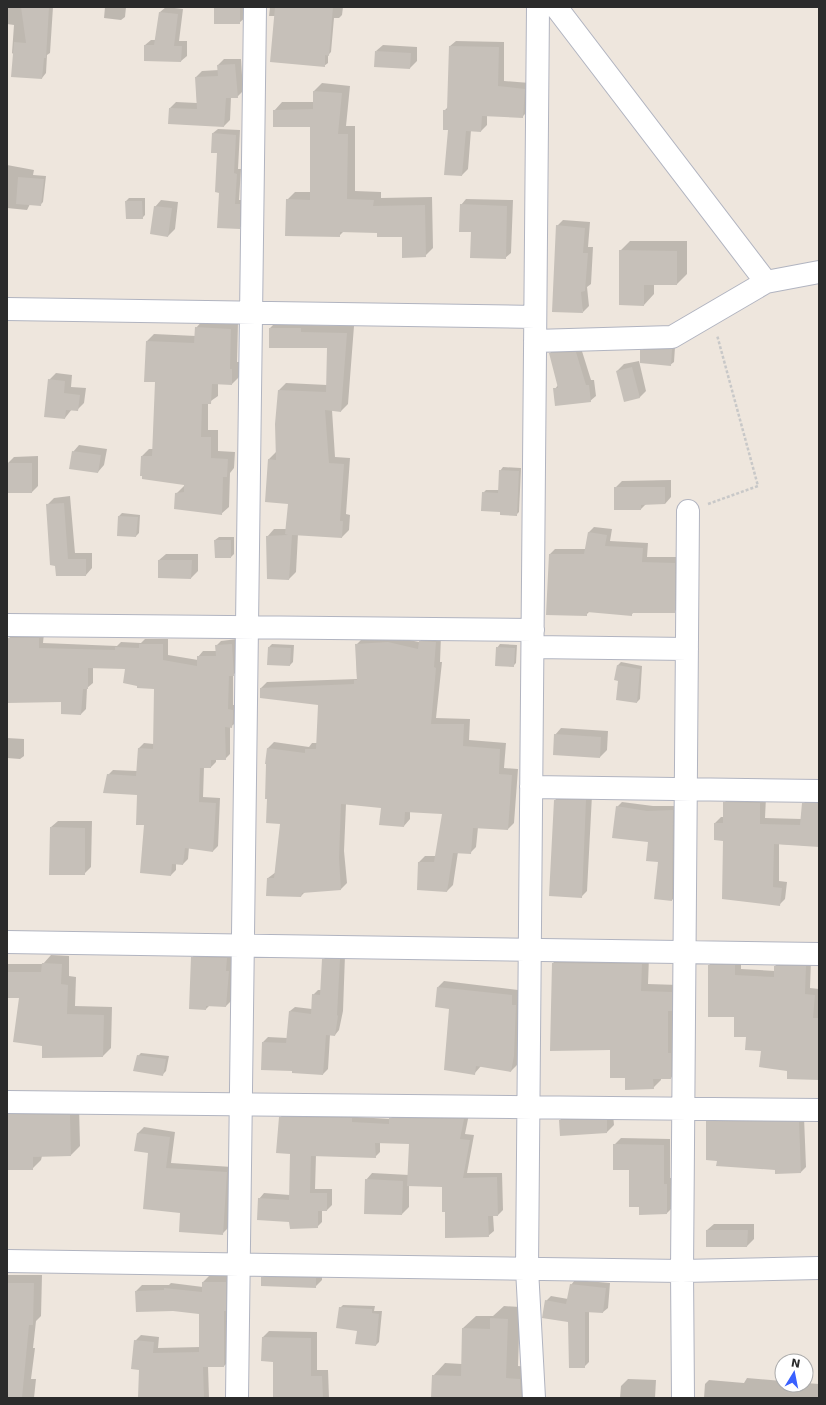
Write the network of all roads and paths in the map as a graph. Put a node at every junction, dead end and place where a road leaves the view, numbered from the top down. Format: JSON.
{"nodes":[{"id":1,"x":255,"y":7,"type":"edge"},
{"id":2,"x":538,"y":7,"type":"edge"},
{"id":3,"x":556,"y":7,"type":"edge"},
{"id":4,"x":819,"y":272,"type":"edge"},
{"id":5,"x":766,"y":282,"type":"junction"},
{"id":6,"x":7,"y":309,"type":"edge"},
{"id":7,"x":251,"y":313,"type":"junction"},
{"id":8,"x":711,"y":314,"type":"junction"},
{"id":9,"x":535,"y":317,"type":"junction"},
{"id":10,"x":535,"y":341,"type":"junction"},
{"id":11,"x":688,"y":511,"type":"joint"},
{"id":12,"x":7,"y":625,"type":"edge"},
{"id":13,"x":247,"y":627,"type":"junction"},
{"id":14,"x":533,"y":638,"type":"junction"},
{"id":15,"x":687,"y":648,"type":"junction"},
{"id":16,"x":531,"y":787,"type":"junction"},
{"id":17,"x":686,"y":790,"type":"junction"},
{"id":18,"x":819,"y":791,"type":"edge"},
{"id":19,"x":7,"y":942,"type":"edge"},
{"id":20,"x":243,"y":946,"type":"junction"},
{"id":21,"x":530,"y":950,"type":"junction"},
{"id":22,"x":685,"y":952,"type":"junction"},
{"id":23,"x":819,"y":954,"type":"edge"},
{"id":24,"x":7,"y":1102,"type":"edge"},
{"id":25,"x":241,"y":1104,"type":"junction"},
{"id":26,"x":529,"y":1107,"type":"junction"},
{"id":27,"x":684,"y":1109,"type":"junction"},
{"id":28,"x":819,"y":1110,"type":"edge"},
{"id":29,"x":7,"y":1261,"type":"edge"},
{"id":30,"x":239,"y":1264,"type":"junction"},
{"id":31,"x":819,"y":1268,"type":"edge"},
{"id":32,"x":527,"y":1269,"type":"junction"},
{"id":33,"x":682,"y":1271,"type":"junction"},
{"id":34,"x":238,"y":1398,"type":"edge"},
{"id":35,"x":534,"y":1398,"type":"edge"},
{"id":36,"x":683,"y":1398,"type":"edge"}],
"edges":[{"from":1,"to":7,"type":"street"},
{"from":2,"to":9,"type":"street"},
{"from":3,"to":5,"type":"street"},
{"from":4,"to":5,"type":"street"},
{"from":5,"to":8,"type":"street"},
{"from":6,"to":7,"type":"street"},
{"from":7,"to":9,"type":"street"},
{"from":7,"to":13,"type":"street"},
{"from":8,"to":10,"type":"street"},
{"from":8,"to":11,"type":"path"},
{"from":9,"to":10,"type":"street"},
{"from":10,"to":14,"type":"street"},
{"from":11,"to":15,"type":"street"},
{"from":12,"to":13,"type":"street"},
{"from":13,"to":14,"type":"street"},
{"from":13,"to":20,"type":"street"},
{"from":14,"to":15,"type":"street"},
{"from":14,"to":16,"type":"street"},
{"from":15,"to":17,"type":"street"},
{"from":16,"to":17,"type":"street"},
{"from":16,"to":21,"type":"street"},
{"from":17,"to":18,"type":"street"},
{"from":17,"to":22,"type":"street"},
{"from":19,"to":20,"type":"street"},
{"from":20,"to":21,"type":"street"},
{"from":20,"to":25,"type":"street"},
{"from":21,"to":22,"type":"street"},
{"from":21,"to":26,"type":"street"},
{"from":22,"to":23,"type":"street"},
{"from":22,"to":27,"type":"street"},
{"from":24,"to":25,"type":"street"},
{"from":25,"to":26,"type":"street"},
{"from":25,"to":30,"type":"street"},
{"from":26,"to":27,"type":"street"},
{"from":26,"to":32,"type":"street"},
{"from":27,"to":28,"type":"street"},
{"from":27,"to":33,"type":"street"},
{"from":29,"to":30,"type":"street"},
{"from":30,"to":32,"type":"street"},
{"from":30,"to":34,"type":"street"},
{"from":31,"to":33,"type":"street"},
{"from":32,"to":33,"type":"street"},
{"from":32,"to":35,"type":"street"},
{"from":33,"to":36,"type":"street"}]}
